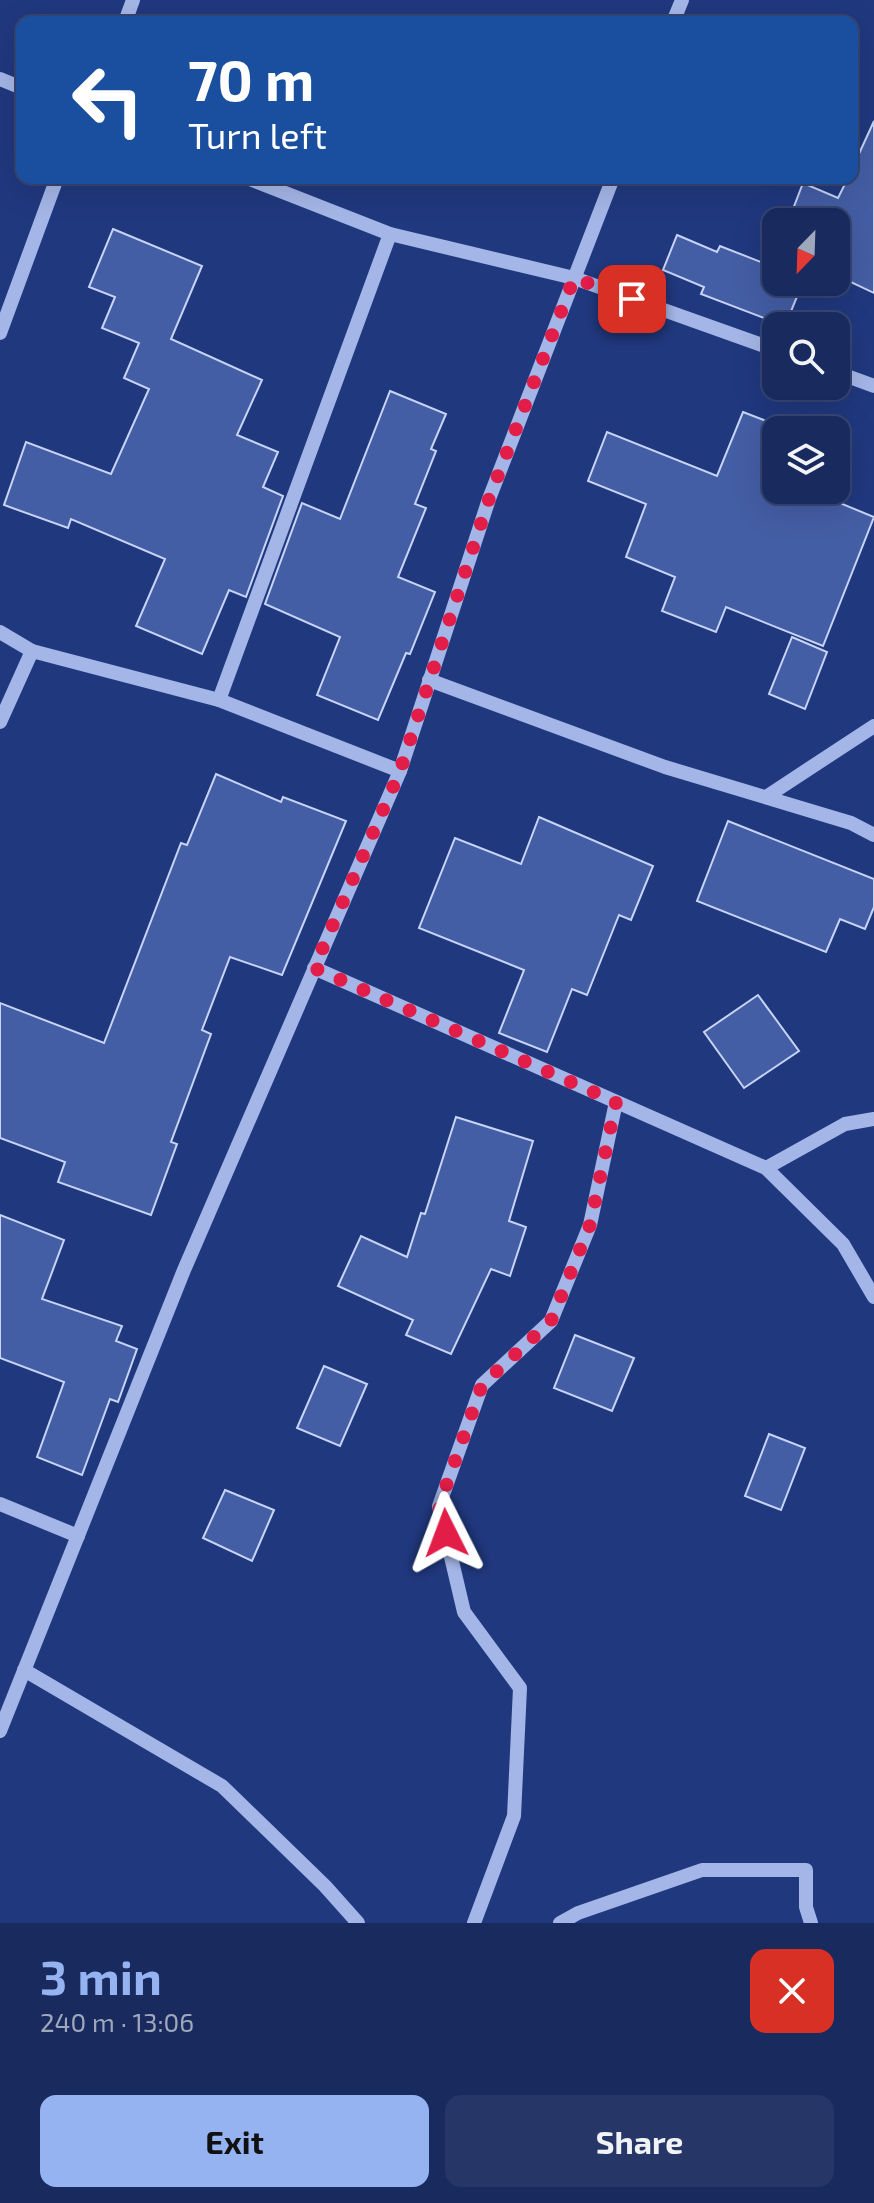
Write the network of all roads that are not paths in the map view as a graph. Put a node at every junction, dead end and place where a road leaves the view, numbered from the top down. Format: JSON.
{"nodes":[{"id":1,"x":55,"y":184,"type":"edge"},
{"id":2,"x":262,"y":184,"type":"edge"},
{"id":3,"x":611,"y":184,"type":"edge"},
{"id":4,"x":390,"y":234,"type":"junction"},
{"id":5,"x":574,"y":278,"type":"junction"},
{"id":6,"x":0,"y":333,"type":"edge"},
{"id":7,"x":762,"y":345,"type":"edge"},
{"id":8,"x":850,"y":377,"type":"edge"},
{"id":9,"x":874,"y":386,"type":"edge"},
{"id":10,"x":0,"y":632,"type":"edge"},
{"id":11,"x":32,"y":651,"type":"junction"},
{"id":12,"x":429,"y":680,"type":"junction"},
{"id":13,"x":219,"y":700,"type":"junction"},
{"id":14,"x":0,"y":722,"type":"edge"},
{"id":15,"x":874,"y":726,"type":"edge"},
{"id":16,"x":400,"y":771,"type":"junction"},
{"id":17,"x":766,"y":797,"type":"junction"},
{"id":18,"x":874,"y":835,"type":"edge"},
{"id":19,"x":314,"y":968,"type":"junction"},
{"id":20,"x":616,"y":1102,"type":"junction"},
{"id":21,"x":874,"y":1119,"type":"edge"},
{"id":22,"x":766,"y":1168,"type":"junction"},
{"id":23,"x":873,"y":1293,"type":"edge"},
{"id":24,"x":0,"y":1504,"type":"edge"},
{"id":25,"x":78,"y":1536,"type":"junction"},
{"id":26,"x":24,"y":1670,"type":"junction"},
{"id":27,"x":0,"y":1731,"type":"edge"},
{"id":28,"x":358,"y":1923,"type":"edge"},
{"id":29,"x":474,"y":1923,"type":"edge"},
{"id":30,"x":560,"y":1923,"type":"edge"},
{"id":31,"x":811,"y":1923,"type":"edge"}],
"edges":[{"from":1,"to":6,"type":"street"},
{"from":2,"to":4,"type":"street"},
{"from":3,"to":5,"type":"street"},
{"from":4,"to":5,"type":"street"},
{"from":4,"to":13,"type":"street"},
{"from":5,"to":7,"type":"street"},
{"from":5,"to":12,"type":"street"},
{"from":8,"to":9,"type":"street"},
{"from":10,"to":11,"type":"street"},
{"from":11,"to":13,"type":"street"},
{"from":11,"to":14,"type":"street"},
{"from":12,"to":16,"type":"street"},
{"from":12,"to":17,"type":"street"},
{"from":13,"to":16,"type":"street"},
{"from":15,"to":17,"type":"street"},
{"from":16,"to":19,"type":"street"},
{"from":17,"to":18,"type":"street"},
{"from":19,"to":20,"type":"street"},
{"from":19,"to":25,"type":"street"},
{"from":20,"to":22,"type":"street"},
{"from":20,"to":29,"type":"street"},
{"from":21,"to":22,"type":"street"},
{"from":22,"to":23,"type":"street"},
{"from":24,"to":25,"type":"street"},
{"from":25,"to":26,"type":"street"},
{"from":26,"to":27,"type":"street"},
{"from":26,"to":28,"type":"street"},
{"from":30,"to":31,"type":"street"}]}
